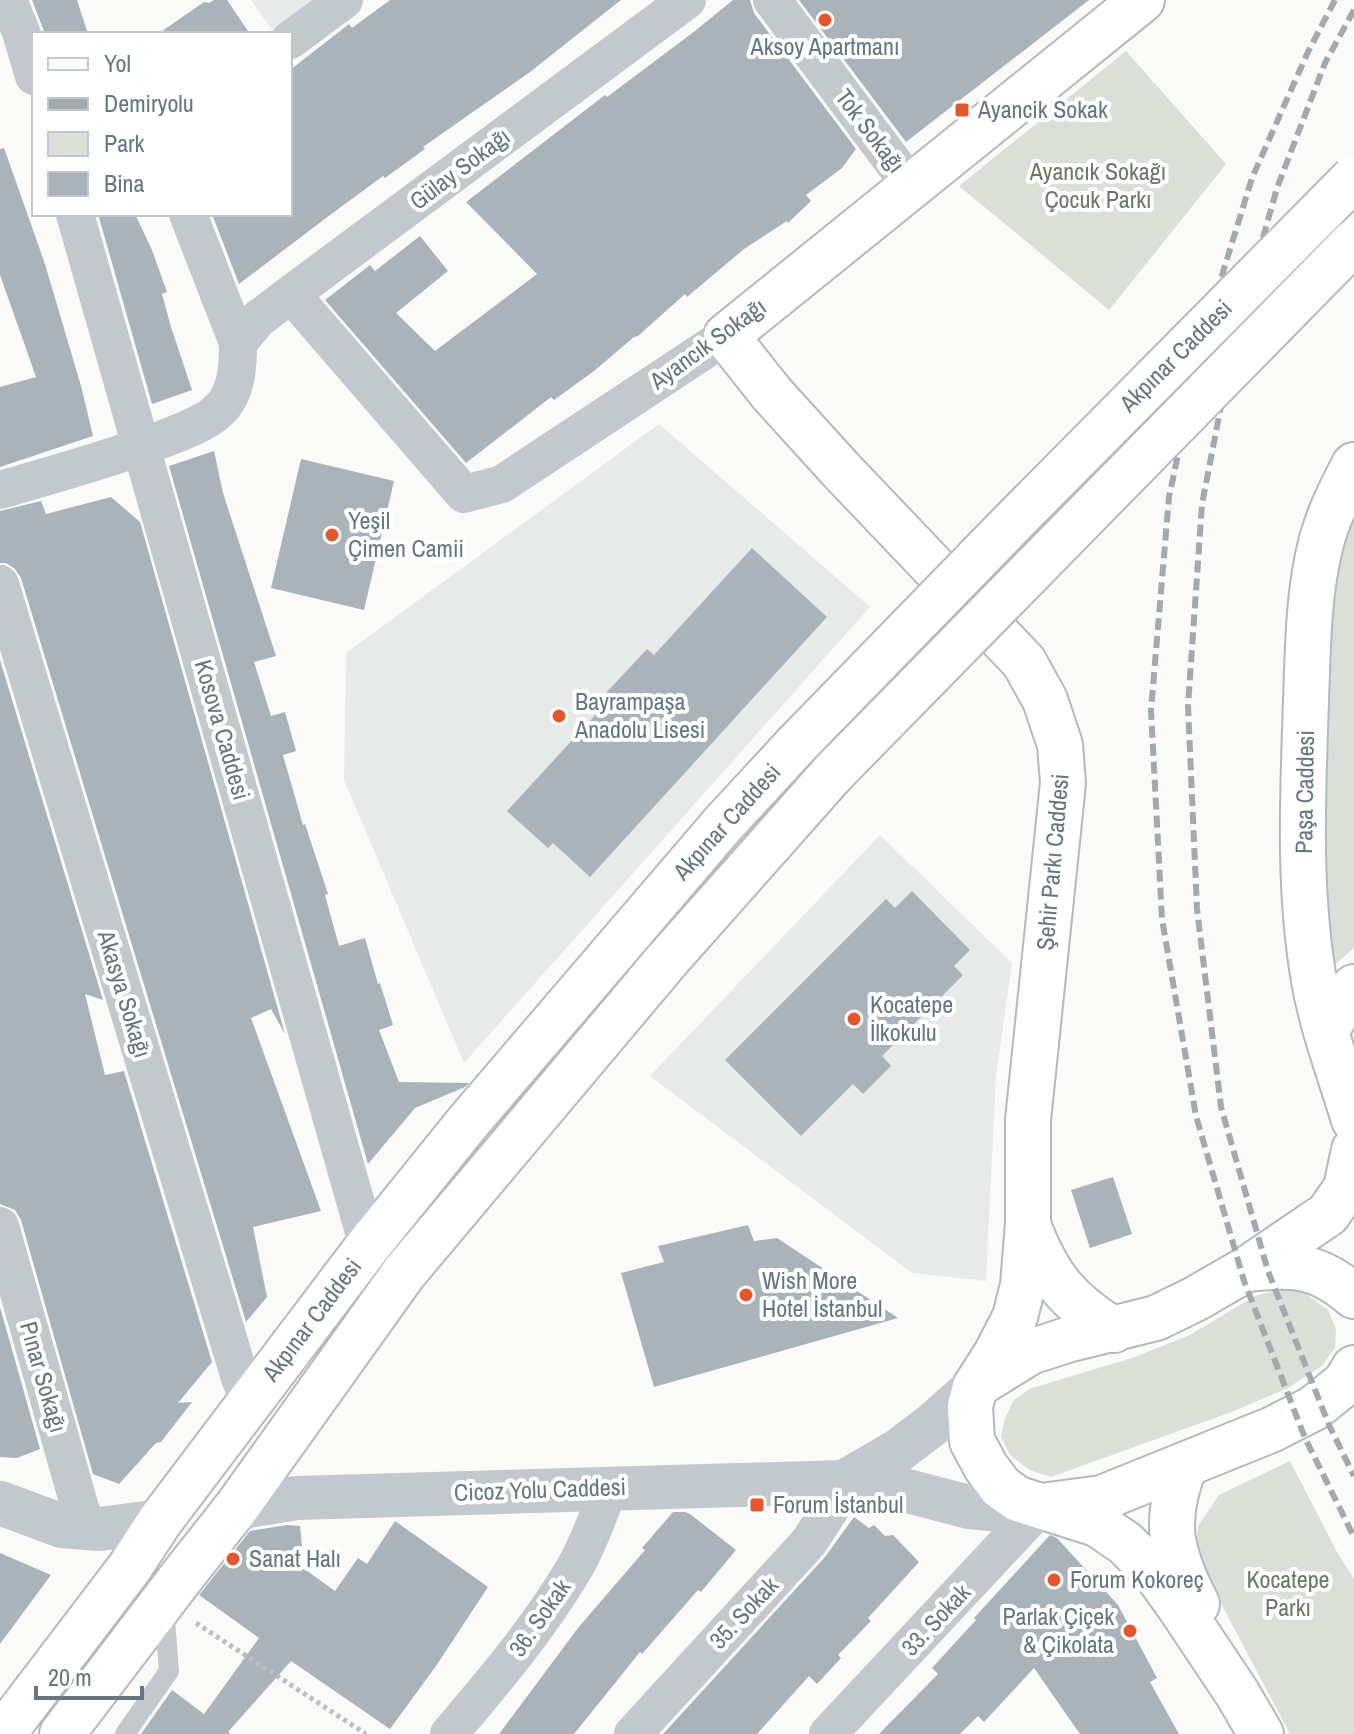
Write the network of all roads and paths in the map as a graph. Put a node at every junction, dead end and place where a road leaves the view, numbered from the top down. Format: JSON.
{"nodes":[{"id":1,"x":8,"y":0,"type":"edge"},
{"id":2,"x":344,"y":0,"type":"edge"},
{"id":3,"x":687,"y":0,"type":"edge"},
{"id":4,"x":772,"y":0,"type":"edge"},
{"id":5,"x":1142,"y":0,"type":"edge"},
{"id":6,"x":292,"y":39,"type":"edge"},
{"id":7,"x":32,"y":69,"type":"edge"},
{"id":8,"x":1354,"y":178,"type":"edge"},
{"id":9,"x":911,"y":186,"type":"junction"},
{"id":10,"x":76,"y":216,"type":"edge"},
{"id":11,"x":189,"y":216,"type":"edge"},
{"id":12,"x":1354,"y":242,"type":"edge"},
{"id":13,"x":291,"y":294,"type":"junction"},
{"id":14,"x":726,"y":336,"type":"junction"},
{"id":15,"x":238,"y":343,"type":"junction"},
{"id":16,"x":141,"y":447,"type":"junction"},
{"id":17,"x":1354,"y":465,"type":"edge"},
{"id":18,"x":0,"y":490,"type":"edge"},
{"id":19,"x":0,"y":584,"type":"edge"},
{"id":20,"x":1354,"y":987,"type":"edge"},
{"id":21,"x":1326,"y":1032,"type":"junction"},
{"id":22,"x":1354,"y":1120,"type":"edge"},
{"id":23,"x":1354,"y":1150,"type":"edge"},
{"id":24,"x":1028,"y":1223,"type":"junction"},
{"id":25,"x":0,"y":1226,"type":"edge"},
{"id":26,"x":368,"y":1246,"type":"junction"},
{"id":27,"x":1247,"y":1269,"type":"junction"},
{"id":28,"x":1354,"y":1296,"type":"edge"},
{"id":29,"x":1114,"y":1330,"type":"junction"},
{"id":30,"x":1354,"y":1368,"type":"edge"},
{"id":31,"x":975,"y":1387,"type":"junction"},
{"id":32,"x":250,"y":1403,"type":"junction"},
{"id":33,"x":1354,"y":1413,"type":"edge"},
{"id":34,"x":1273,"y":1429,"type":"junction"},
{"id":35,"x":1185,"y":1465,"type":"junction"},
{"id":36,"x":844,"y":1482,"type":"junction"},
{"id":37,"x":609,"y":1488,"type":"junction"},
{"id":38,"x":0,"y":1503,"type":"edge"},
{"id":39,"x":1042,"y":1505,"type":"junction"},
{"id":40,"x":236,"y":1508,"type":"junction"},
{"id":41,"x":160,"y":1521,"type":"junction"},
{"id":42,"x":86,"y":1529,"type":"junction"},
{"id":43,"x":163,"y":1601,"type":"junction"},
{"id":44,"x":1237,"y":1693,"type":"junction"},
{"id":45,"x":3,"y":1734,"type":"edge"},
{"id":46,"x":62,"y":1734,"type":"edge"},
{"id":47,"x":125,"y":1734,"type":"edge"},
{"id":48,"x":366,"y":1734,"type":"edge"},
{"id":49,"x":449,"y":1734,"type":"edge"},
{"id":50,"x":633,"y":1734,"type":"edge"},
{"id":51,"x":828,"y":1734,"type":"edge"},
{"id":52,"x":1261,"y":1734,"type":"edge"}],
"edges":[{"from":1,"to":7,"type":"street"},
{"from":2,"to":6,"type":"street"},
{"from":3,"to":13,"type":"street","name":"Gülay Sokağı"},
{"from":4,"to":9,"type":"street","name":"Tok Sokağı"},
{"from":5,"to":9,"type":"main road","name":"Ayancık Sokağı"},
{"from":8,"to":26,"type":"main road","name":"Akpınar Caddesi","bridge":true},
{"from":9,"to":14,"type":"main road","name":"Ayancık Sokağı"},
{"from":10,"to":16,"type":"street","name":"Kosova Caddesi"},
{"from":11,"to":15,"type":"street"},
{"from":12,"to":40,"type":"main road","name":"Akpınar Caddesi","bridge":true},
{"from":13,"to":14,"type":"street","name":"Ayancık Sokağı"},
{"from":13,"to":15,"type":"street","name":"Gülay Sokağı"},
{"from":14,"to":24,"type":"main road","name":"Şehir Parkı Caddesi"},
{"from":15,"to":16,"type":"street"},
{"from":16,"to":18,"type":"street"},
{"from":16,"to":26,"type":"street","name":"Kosova Caddesi"},
{"from":17,"to":21,"type":"main road","name":"Paşa Caddesi"},
{"from":19,"to":32,"type":"street","name":"Akasya Sokağı"},
{"from":20,"to":21,"type":"main road"},
{"from":21,"to":22,"type":"main road","name":"Paşa Caddesi"},
{"from":23,"to":27,"type":"main road"},
{"from":24,"to":29,"type":"main road","name":"Şehir Parkı Caddesi"},
{"from":24,"to":31,"type":"main road","name":"Şehir Parkı Caddesi"},
{"from":25,"to":42,"type":"street","name":"Pınar Sokağı"},
{"from":26,"to":32,"type":"main road","name":"Akpınar Caddesi"},
{"from":27,"to":28,"type":"main road"},
{"from":27,"to":29,"type":"main road"},
{"from":29,"to":31,"type":"main road"},
{"from":30,"to":34,"type":"main road","name":"Şehir Parkı Caddesi"},
{"from":31,"to":36,"type":"street"},
{"from":31,"to":39,"type":"main road","name":"Şehir Parkı Caddesi"},
{"from":32,"to":41,"type":"main road","name":"Akpınar Caddesi"},
{"from":33,"to":34,"type":"main road"},
{"from":34,"to":35,"type":"main road","name":"Şehir Parkı Caddesi"},
{"from":35,"to":39,"type":"main road","name":"Şehir Parkı Caddesi"},
{"from":35,"to":44,"type":"main road","name":"Şehir Parkı Caddesi"},
{"from":36,"to":37,"type":"street","name":"Cicoz Yolu Caddesi"},
{"from":36,"to":39,"type":"street","name":"Cicoz Yolu Caddesi"},
{"from":36,"to":50,"type":"street","name":"35. Sokak"},
{"from":37,"to":40,"type":"street","name":"Cicoz Yolu Caddesi"},
{"from":37,"to":49,"type":"street","name":"36. Sokak"},
{"from":38,"to":42,"type":"street"},
{"from":39,"to":44,"type":"main road","name":"Şehir Parkı Caddesi"},
{"from":39,"to":51,"type":"street","name":"33. Sokak"},
{"from":40,"to":41,"type":"main road"},
{"from":40,"to":43,"type":"main road","name":"Akpınar Caddesi"},
{"from":41,"to":42,"type":"street"},
{"from":41,"to":45,"type":"main road","name":"Akpınar Caddesi"},
{"from":43,"to":46,"type":"main road","name":"Akpınar Caddesi"},
{"from":43,"to":47,"type":"lane"},
{"from":43,"to":48,"type":"path"},
{"from":44,"to":52,"type":"main road","name":"Şehir Parkı Caddesi"}]}
